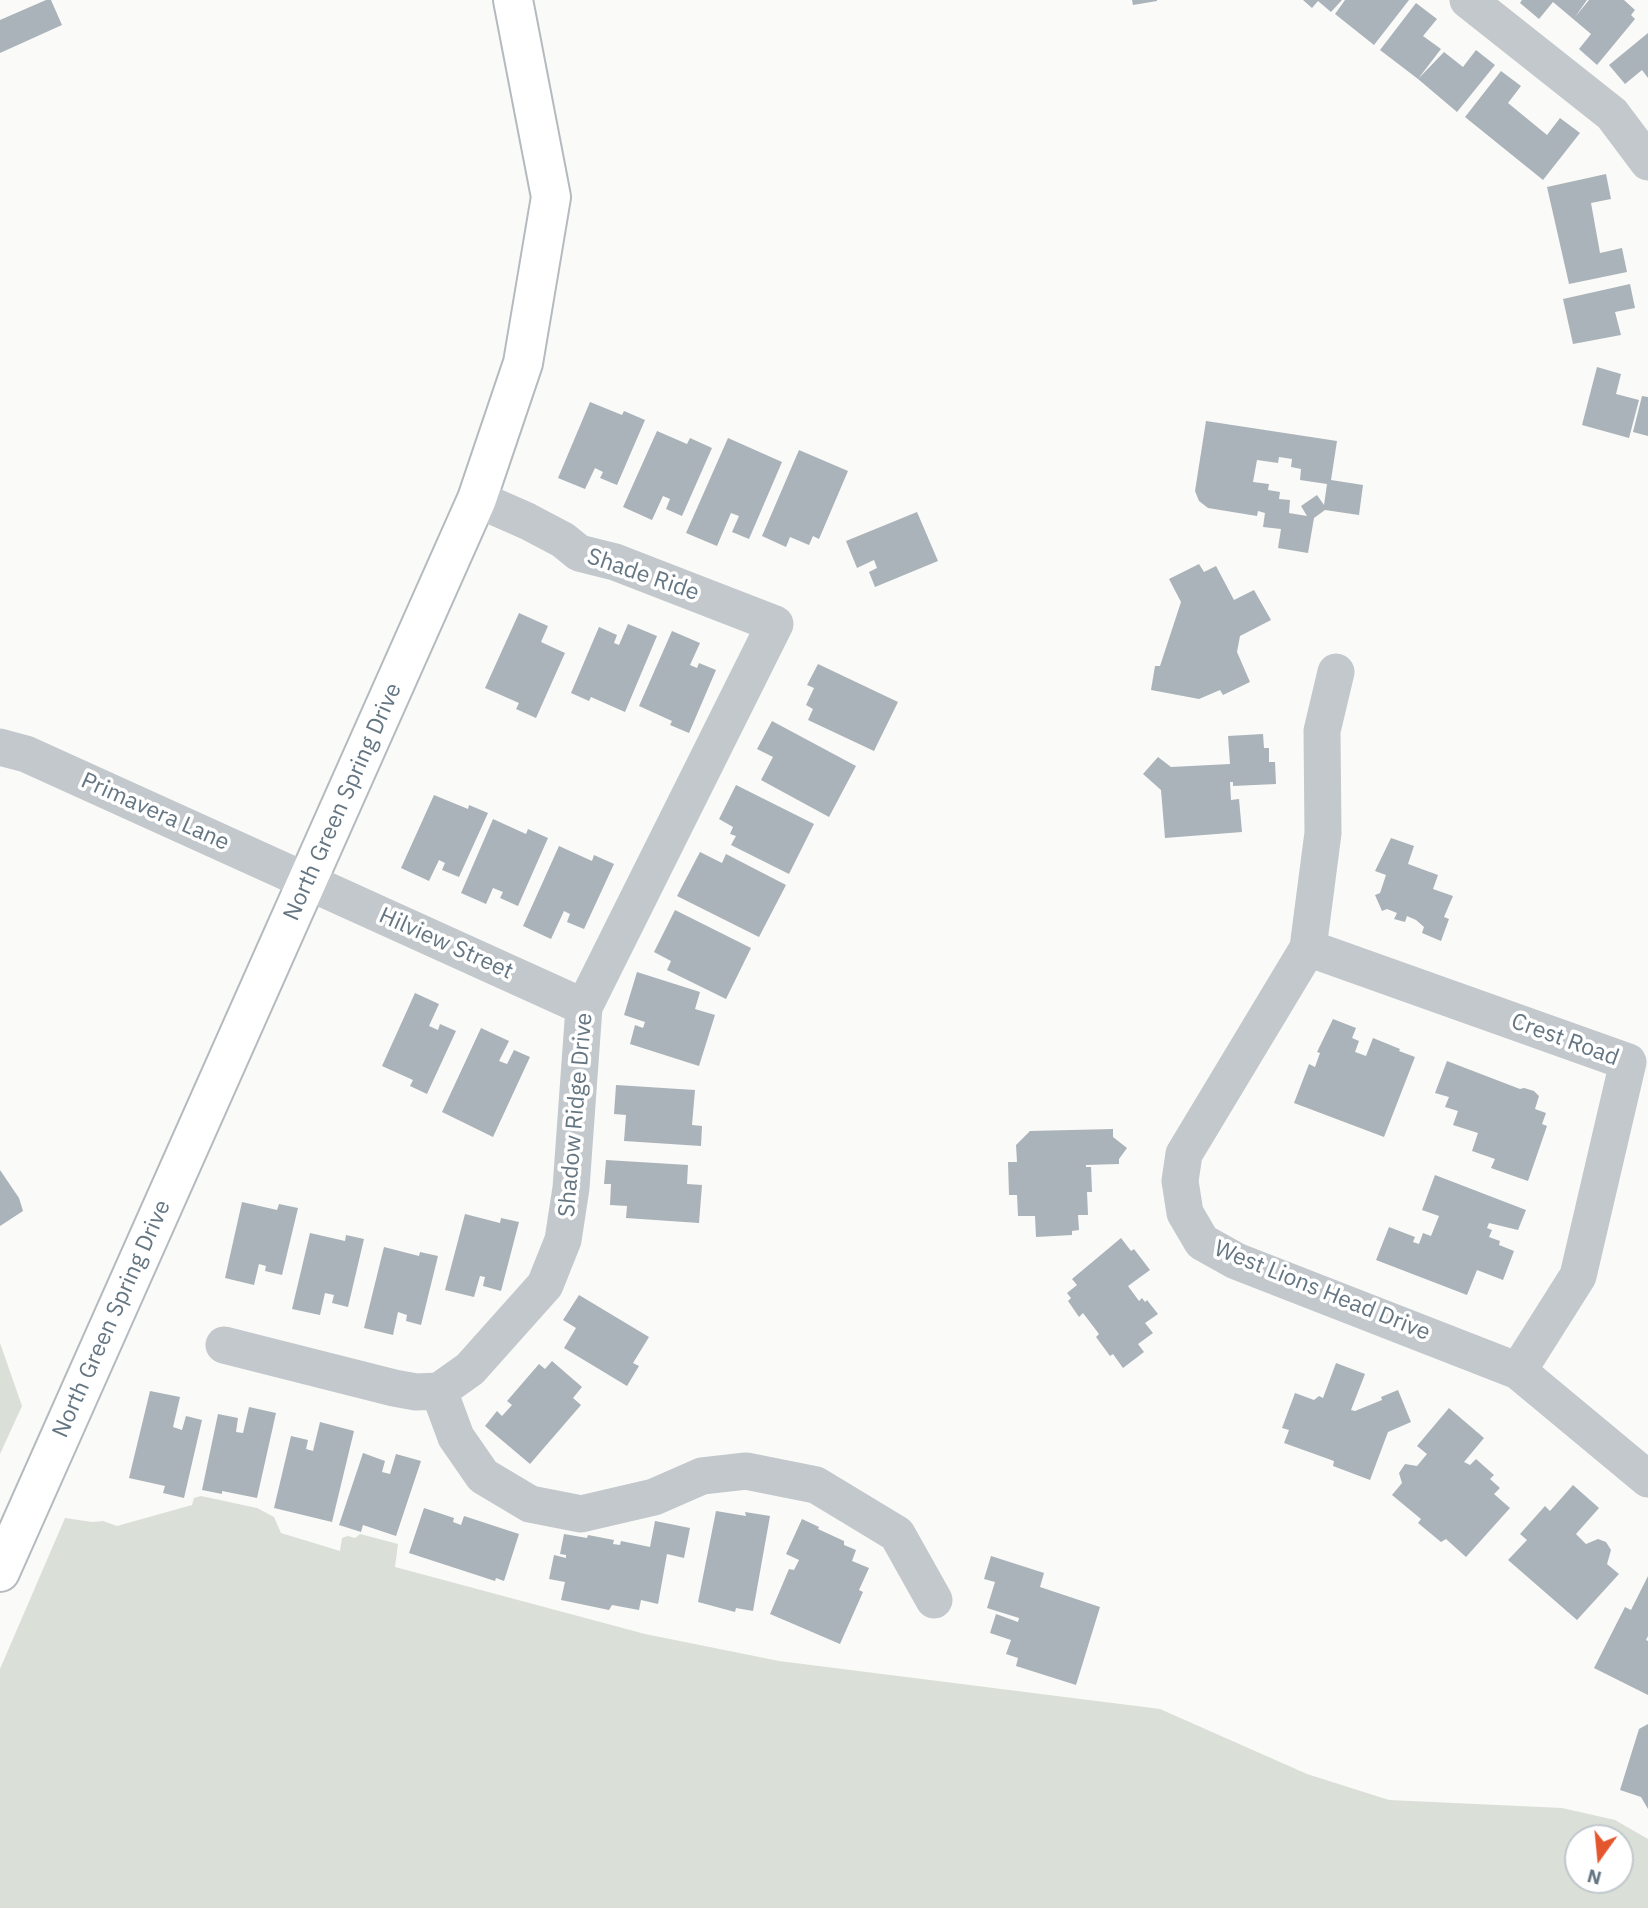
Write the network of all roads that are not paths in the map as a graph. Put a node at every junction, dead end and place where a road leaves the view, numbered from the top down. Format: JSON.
{"nodes":[{"id":1,"x":513,"y":0,"type":"edge"},
{"id":2,"x":1468,"y":0,"type":"edge"},
{"id":3,"x":1648,"y":162,"type":"edge"},
{"id":4,"x":477,"y":499,"type":"junction"},
{"id":5,"x":775,"y":624,"type":"joint"},
{"id":6,"x":1336,"y":672,"type":"dead end"},
{"id":7,"x":0,"y":747,"type":"edge"},
{"id":8,"x":308,"y":881,"type":"junction"},
{"id":9,"x":1308,"y":948,"type":"junction"},
{"id":10,"x":584,"y":1007,"type":"junction"},
{"id":11,"x":224,"y":1345,"type":"dead end"},
{"id":12,"x":1518,"y":1371,"type":"junction"},
{"id":13,"x":439,"y":1391,"type":"junction"},
{"id":14,"x":1648,"y":1479,"type":"edge"},
{"id":15,"x":0,"y":1572,"type":"edge"},
{"id":16,"x":934,"y":1600,"type":"dead end"}],
"edges":[{"from":1,"to":4,"type":"main road","name":"North Green Spring Drive"},
{"from":2,"to":3,"type":"street"},
{"from":4,"to":5,"type":"street","name":"Shade Ride"},
{"from":4,"to":8,"type":"main road","name":"North Green Spring Drive"},
{"from":5,"to":10,"type":"street","name":"Shadow Ridge Drive"},
{"from":6,"to":9,"type":"street"},
{"from":7,"to":8,"type":"street","name":"Primavera Lane"},
{"from":8,"to":10,"type":"street","name":"Hilview Street"},
{"from":8,"to":15,"type":"main road","name":"North Green Spring Drive"},
{"from":9,"to":12,"type":"street","name":"Crest Road"},
{"from":9,"to":12,"type":"street","name":"West Lions Head Drive"},
{"from":10,"to":13,"type":"street","name":"Shadow Ridge Drive"},
{"from":11,"to":13,"type":"street"},
{"from":12,"to":14,"type":"street","name":"West Lions Head Drive"},
{"from":13,"to":16,"type":"street"}]}
